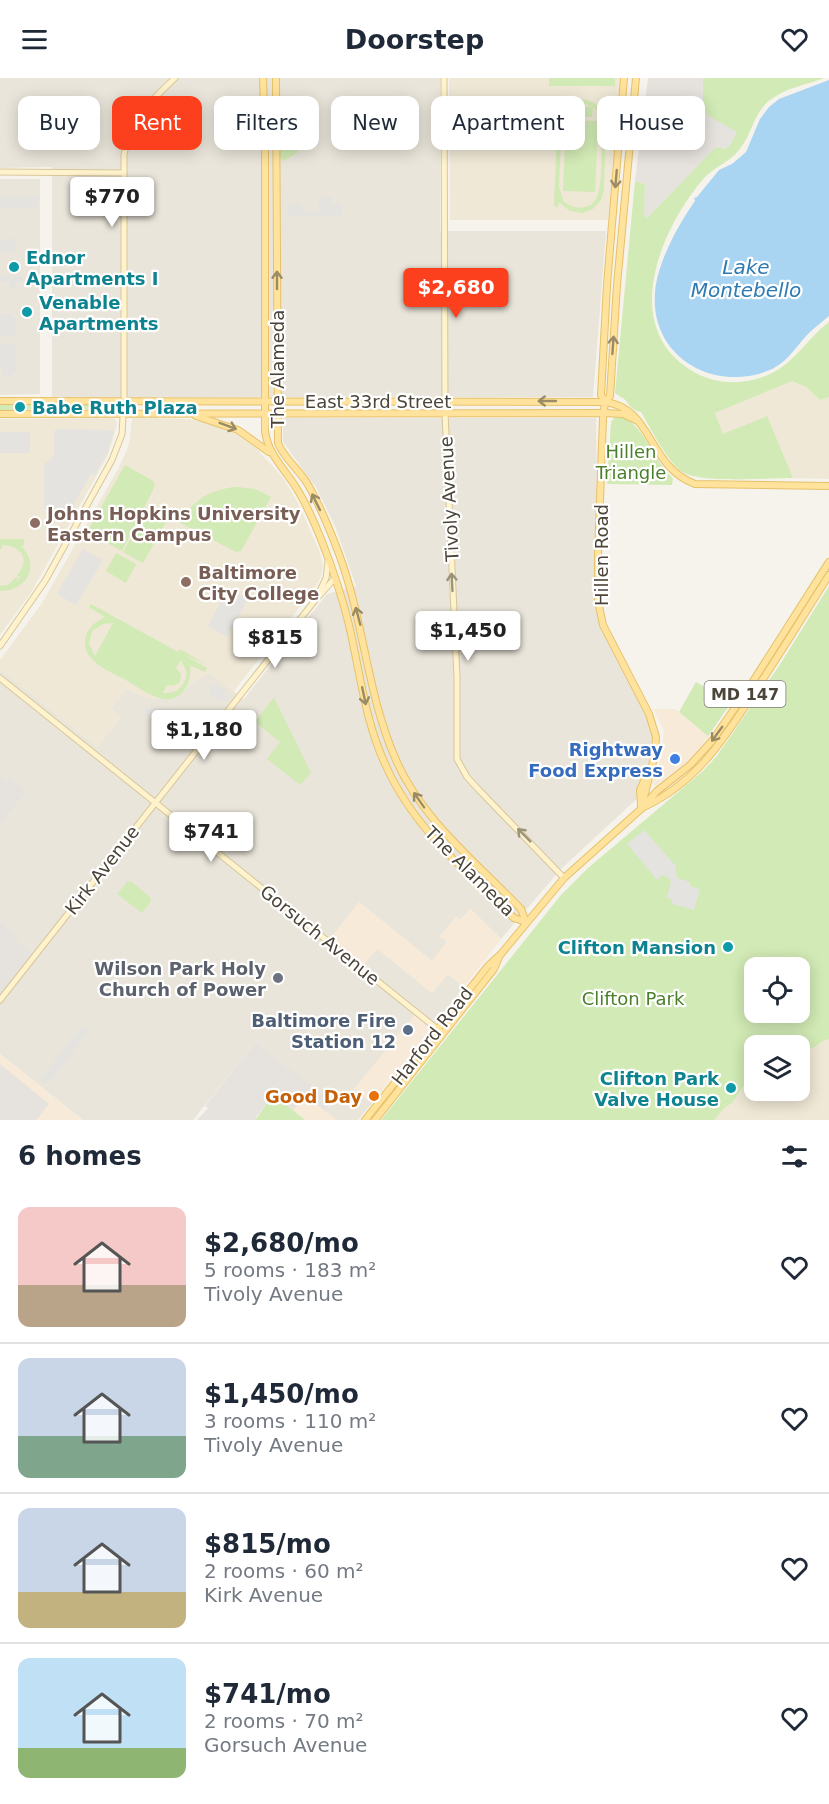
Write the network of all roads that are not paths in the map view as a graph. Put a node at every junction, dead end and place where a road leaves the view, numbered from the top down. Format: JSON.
{"nodes":[{"id":1,"x":175,"y":78,"type":"edge"},
{"id":2,"x":263,"y":78,"type":"edge"},
{"id":3,"x":276,"y":78,"type":"edge"},
{"id":4,"x":444,"y":78,"type":"edge"},
{"id":5,"x":624,"y":78,"type":"edge"},
{"id":6,"x":636,"y":78,"type":"edge"},
{"id":7,"x":0,"y":172,"type":"edge"},
{"id":8,"x":124,"y":173,"type":"junction"},
{"id":9,"x":0,"y":401,"type":"edge"},
{"id":10,"x":124,"y":401,"type":"junction"},
{"id":11,"x":265,"y":401,"type":"junction"},
{"id":12,"x":277,"y":401,"type":"junction"},
{"id":13,"x":444,"y":401,"type":"junction"},
{"id":14,"x":605,"y":402,"type":"junction"},
{"id":15,"x":604,"y":412,"type":"junction"},
{"id":16,"x":265,"y":413,"type":"junction"},
{"id":17,"x":277,"y":413,"type":"junction"},
{"id":18,"x":444,"y":413,"type":"junction"},
{"id":19,"x":0,"y":414,"type":"edge"},
{"id":20,"x":123,"y":414,"type":"junction"},
{"id":21,"x":178,"y":414,"type":"junction"},
{"id":22,"x":639,"y":423,"type":"junction"},
{"id":23,"x":271,"y":454,"type":"junction"},
{"id":24,"x":829,"y":486,"type":"edge"},
{"id":25,"x":325,"y":550,"type":"junction"},
{"id":26,"x":341,"y":559,"type":"junction"},
{"id":27,"x":829,"y":562,"type":"edge"},
{"id":28,"x":829,"y":575,"type":"edge"},
{"id":29,"x":335,"y":578,"type":"junction"},
{"id":30,"x":338,"y":587,"type":"junction"},
{"id":31,"x":325,"y":591,"type":"junction"},
{"id":32,"x":316,"y":599,"type":"junction"},
{"id":33,"x":0,"y":646,"type":"edge"},
{"id":34,"x":0,"y":678,"type":"edge"},
{"id":35,"x":651,"y":767,"type":"junction"},
{"id":36,"x":649,"y":780,"type":"junction"},
{"id":37,"x":657,"y":791,"type":"junction"},
{"id":38,"x":156,"y":803,"type":"junction"},
{"id":39,"x":641,"y":809,"type":"junction"},
{"id":40,"x":564,"y":878,"type":"junction"},
{"id":41,"x":526,"y":922,"type":"junction"},
{"id":42,"x":0,"y":1000,"type":"edge"},
{"id":43,"x":440,"y":1031,"type":"junction"},
{"id":44,"x":365,"y":1120,"type":"edge"},
{"id":45,"x":375,"y":1120,"type":"edge"}],
"edges":[{"from":1,"to":8,"type":"street"},
{"from":2,"to":11,"type":"main road","name":"The Alameda"},
{"from":12,"to":3,"type":"main road","name":"The Alameda","one_way":true},
{"from":4,"to":13,"type":"street","name":"Tivoly Avenue"},
{"from":5,"to":14,"type":"main road","name":"Hillen Road","one_way":true},
{"from":14,"to":6,"type":"main road","name":"Hillen Road","one_way":true},
{"from":7,"to":8,"type":"street"},
{"from":8,"to":10,"type":"street"},
{"from":9,"to":10,"type":"main road","name":"East 33rd Street"},
{"from":10,"to":11,"type":"main road","name":"East 33rd Street"},
{"from":10,"to":20,"type":"street"},
{"from":11,"to":12,"type":"main road","name":"East 33rd Street"},
{"from":11,"to":16,"type":"main road","name":"The Alameda"},
{"from":12,"to":13,"type":"main road","name":"East 33rd Street"},
{"from":12,"to":17,"type":"main road","name":"The Alameda"},
{"from":14,"to":13,"type":"main road","name":"East 33rd Street","one_way":true},
{"from":13,"to":18,"type":"street","name":"Tivoly Avenue"},
{"from":14,"to":15,"type":"main road","name":"Hillen Road"},
{"from":14,"to":22,"type":"main road","name":"East 33rd Street"},
{"from":15,"to":18,"type":"main road","name":"East 33rd Street"},
{"from":15,"to":22,"type":"main road","name":"East 33rd Street"},
{"from":15,"to":35,"type":"main road","name":"Hillen Road"},
{"from":16,"to":17,"type":"main road","name":"East 33rd Street"},
{"from":16,"to":21,"type":"main road","name":"East 33rd Street"},
{"from":16,"to":23,"type":"main road","name":"The Alameda"},
{"from":17,"to":18,"type":"main road","name":"East 33rd Street"},
{"from":26,"to":17,"type":"main road","name":"The Alameda","one_way":true},
{"from":40,"to":18,"type":"street","name":"Tivoly Avenue","one_way":true},
{"from":19,"to":20,"type":"main road","name":"East 33rd Street"},
{"from":20,"to":21,"type":"main road","name":"East 33rd Street"},
{"from":20,"to":33,"type":"street"},
{"from":21,"to":23,"type":"main road","one_way":true},
{"from":22,"to":24,"type":"main road","name":"East 33rd Street"},
{"from":23,"to":25,"type":"main road","name":"The Alameda"},
{"from":25,"to":29,"type":"main road","name":"The Alameda"},
{"from":25,"to":32,"type":"street","name":"Kirk Avenue"},
{"from":26,"to":29,"type":"main road"},
{"from":41,"to":26,"type":"main road","name":"The Alameda","one_way":true},
{"from":27,"to":37,"type":"main road","name":"Harford Road","number":"MD 147","one_way":true},
{"from":28,"to":39,"type":"main road","name":"Harford Road","number":"MD 147"},
{"from":29,"to":30,"type":"main road","name":"The Alameda"},
{"from":29,"to":31,"type":"street","name":"Kirk Avenue"},
{"from":30,"to":31,"type":"street","name":"Kirk Avenue"},
{"from":30,"to":41,"type":"main road","name":"The Alameda","one_way":true},
{"from":31,"to":32,"type":"street","name":"Kirk Avenue"},
{"from":32,"to":38,"type":"street","name":"Kirk Avenue"},
{"from":34,"to":38,"type":"street","name":"Gorsuch Avenue"},
{"from":35,"to":36,"type":"main road","name":"Hillen Road"},
{"from":35,"to":39,"type":"main road","name":"Hillen Road"},
{"from":36,"to":37,"type":"main road"},
{"from":36,"to":39,"type":"main road","name":"Hillen Road"},
{"from":37,"to":39,"type":"main road","name":"Harford Road","number":"MD 147"},
{"from":38,"to":42,"type":"street","name":"Kirk Avenue"},
{"from":38,"to":43,"type":"street","name":"Gorsuch Avenue"},
{"from":39,"to":40,"type":"main road","name":"Harford Road","number":"MD 147"},
{"from":40,"to":41,"type":"main road","name":"Harford Road","number":"MD 147"},
{"from":41,"to":43,"type":"main road","name":"Harford Road","number":"MD 147"},
{"from":43,"to":44,"type":"main road","name":"Harford Road","number":"MD 147"},
{"from":43,"to":45,"type":"main road","name":"Harford Road","number":"MD 147"}]}
